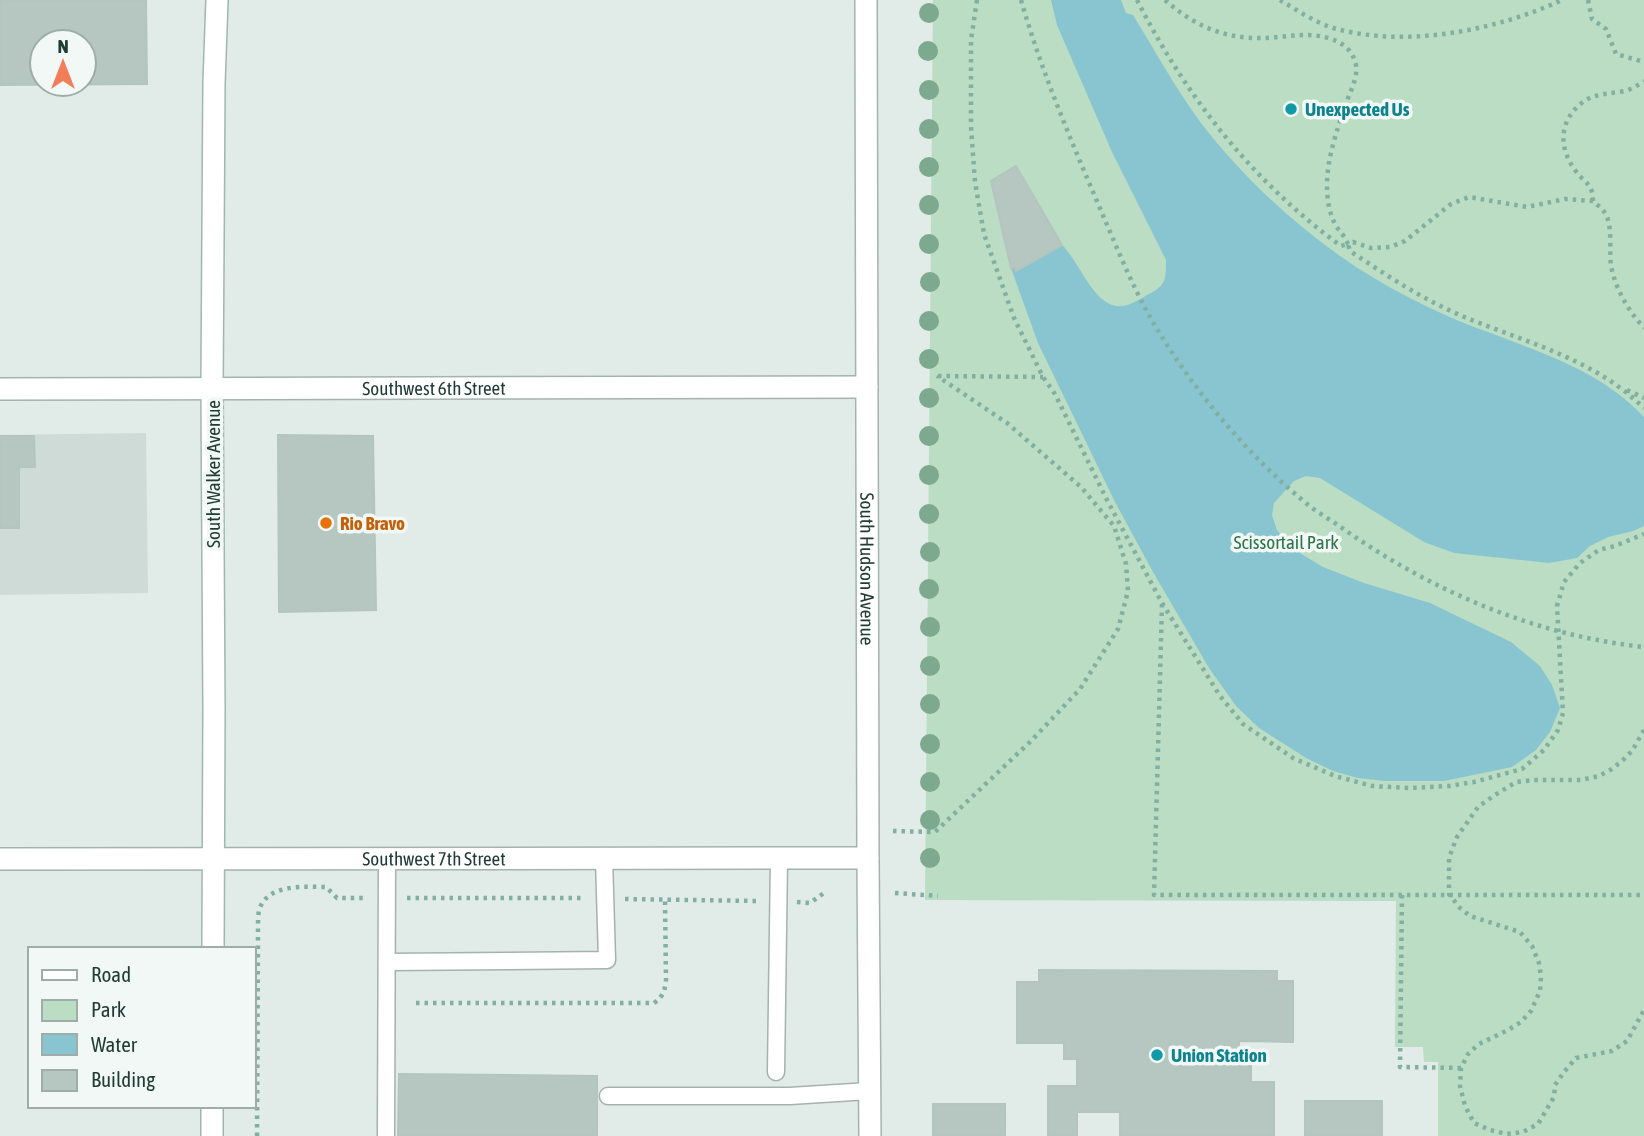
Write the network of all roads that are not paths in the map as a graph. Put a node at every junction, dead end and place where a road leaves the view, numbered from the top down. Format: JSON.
{"nodes":[{"id":1,"x":217,"y":0,"type":"edge"},
{"id":2,"x":866,"y":0,"type":"edge"},
{"id":3,"x":867,"y":387,"type":"junction"},
{"id":4,"x":0,"y":388,"type":"edge"},
{"id":5,"x":212,"y":389,"type":"junction"},
{"id":6,"x":604,"y":858,"type":"junction"},
{"id":7,"x":779,"y":858,"type":"junction"},
{"id":8,"x":868,"y":858,"type":"junction"},
{"id":9,"x":0,"y":859,"type":"edge"},
{"id":10,"x":213,"y":859,"type":"junction"},
{"id":11,"x":387,"y":859,"type":"junction"},
{"id":12,"x":212,"y":947,"type":"edge"},
{"id":13,"x":387,"y":962,"type":"junction"},
{"id":14,"x":776,"y":1072,"type":"dead end"},
{"id":15,"x":869,"y":1091,"type":"junction"},
{"id":16,"x":608,"y":1096,"type":"dead end"},
{"id":17,"x":212,"y":1108,"type":"edge"},
{"id":18,"x":212,"y":1136,"type":"edge"},
{"id":19,"x":386,"y":1136,"type":"edge"},
{"id":20,"x":870,"y":1136,"type":"edge"}],
"edges":[{"from":1,"to":5,"type":"street","name":"South Walker Avenue"},
{"from":2,"to":3,"type":"street","name":"South Hudson Avenue"},
{"from":3,"to":5,"type":"street","name":"Southwest 6th Street"},
{"from":3,"to":8,"type":"street","name":"South Hudson Avenue"},
{"from":4,"to":5,"type":"street","name":"Southwest 6th Street"},
{"from":5,"to":10,"type":"street","name":"South Walker Avenue"},
{"from":6,"to":7,"type":"street","name":"Southwest 7th Street"},
{"from":6,"to":11,"type":"street","name":"Southwest 7th Street"},
{"from":6,"to":13,"type":"lane"},
{"from":7,"to":8,"type":"street","name":"Southwest 7th Street"},
{"from":7,"to":14,"type":"lane"},
{"from":8,"to":15,"type":"street","name":"South Hudson Avenue"},
{"from":9,"to":10,"type":"street","name":"Southwest 7th Street"},
{"from":10,"to":11,"type":"street","name":"Southwest 7th Street"},
{"from":10,"to":12,"type":"street","name":"South Walker Avenue"},
{"from":11,"to":13,"type":"lane"},
{"from":13,"to":19,"type":"lane"},
{"from":15,"to":16,"type":"lane"},
{"from":15,"to":20,"type":"street","name":"South Hudson Avenue"},
{"from":17,"to":18,"type":"street"}]}
